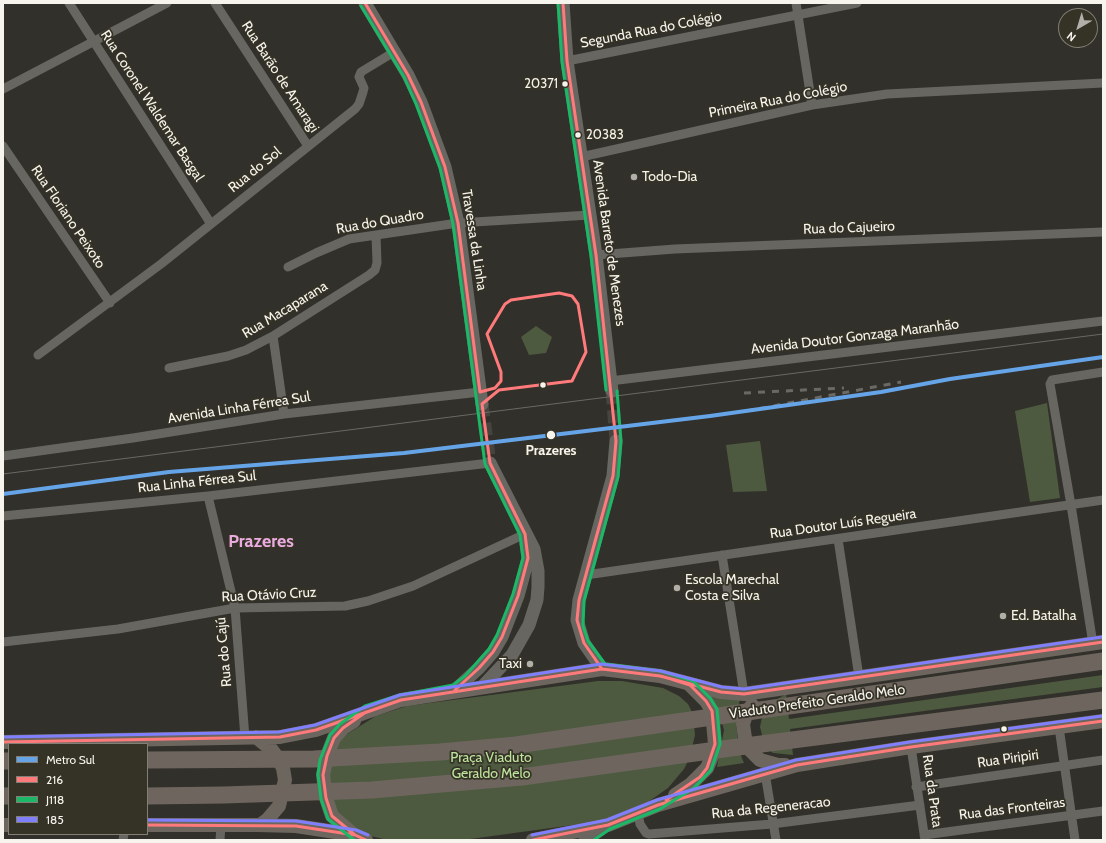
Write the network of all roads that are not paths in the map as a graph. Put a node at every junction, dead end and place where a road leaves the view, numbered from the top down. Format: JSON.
{"nodes":[{"id":1,"x":69,"y":3,"type":"edge"},
{"id":2,"x":167,"y":3,"type":"edge"},
{"id":3,"x":215,"y":3,"type":"edge"},
{"id":4,"x":365,"y":3,"type":"edge"},
{"id":5,"x":563,"y":3,"type":"edge"},
{"id":6,"x":796,"y":3,"type":"edge"},
{"id":7,"x":857,"y":3,"type":"edge"},
{"id":8,"x":799,"y":15,"type":"junction"},
{"id":9,"x":93,"y":41,"type":"junction"},
{"id":10,"x":394,"y":52,"type":"junction"},
{"id":11,"x":568,"y":61,"type":"junction"},
{"id":12,"x":1103,"y":83,"type":"edge"},
{"id":13,"x":3,"y":89,"type":"edge"},
{"id":14,"x":812,"y":104,"type":"junction"},
{"id":15,"x":3,"y":146,"type":"edge"},
{"id":16,"x":308,"y":146,"type":"junction"},
{"id":17,"x":581,"y":157,"type":"junction"},
{"id":18,"x":590,"y":215,"type":"junction"},
{"id":19,"x":458,"y":223,"type":"junction"},
{"id":20,"x":211,"y":224,"type":"junction"},
{"id":21,"x":1103,"y":232,"type":"edge"},
{"id":22,"x":376,"y":235,"type":"junction"},
{"id":23,"x":596,"y":255,"type":"junction"},
{"id":24,"x":288,"y":267,"type":"dead end"},
{"id":25,"x":110,"y":303,"type":"junction"},
{"id":26,"x":1103,"y":321,"type":"edge"},
{"id":27,"x":273,"y":336,"type":"junction"},
{"id":28,"x":38,"y":355,"type":"dead end"},
{"id":29,"x":169,"y":368,"type":"dead end"},
{"id":30,"x":1103,"y":372,"type":"edge"},
{"id":31,"x":611,"y":386,"type":"joint"},
{"id":32,"x":481,"y":398,"type":"joint"},
{"id":33,"x":284,"y":414,"type":"junction"},
{"id":34,"x":616,"y":441,"type":"tunnel mouth"},
{"id":35,"x":3,"y":456,"type":"edge"},
{"id":36,"x":490,"y":463,"type":"joint"},
{"id":37,"x":208,"y":496,"type":"junction"},
{"id":38,"x":1103,"y":500,"type":"edge"},
{"id":39,"x":1072,"y":505,"type":"junction"},
{"id":40,"x":3,"y":516,"type":"edge"},
{"id":41,"x":525,"y":534,"type":"junction"},
{"id":42,"x":838,"y":539,"type":"junction"},
{"id":43,"x":722,"y":555,"type":"junction"},
{"id":44,"x":586,"y":575,"type":"junction"},
{"id":45,"x":235,"y":608,"type":"junction"},
{"id":46,"x":3,"y":642,"type":"edge"},
{"id":47,"x":1098,"y":643,"type":"edge"},
{"id":48,"x":1103,"y":661,"type":"edge"},
{"id":49,"x":602,"y":669,"type":"junction"},
{"id":50,"x":859,"y":677,"type":"junction"},
{"id":51,"x":690,"y":685,"type":"junction"},
{"id":52,"x":482,"y":687,"type":"junction"},
{"id":53,"x":456,"y":690,"type":"junction"},
{"id":54,"x":776,"y":690,"type":"junction"},
{"id":55,"x":744,"y":694,"type":"junction"},
{"id":56,"x":1103,"y":700,"type":"edge"},
{"id":57,"x":367,"y":711,"type":"junction"},
{"id":58,"x":1103,"y":721,"type":"edge"},
{"id":59,"x":1060,"y":727,"type":"junction"},
{"id":60,"x":251,"y":738,"type":"junction"},
{"id":61,"x":3,"y":742,"type":"edge"},
{"id":62,"x":911,"y":747,"type":"junction"},
{"id":63,"x":148,"y":760,"type":"edge"},
{"id":64,"x":1103,"y":760,"type":"edge"},
{"id":65,"x":797,"y":765,"type":"junction"},
{"id":66,"x":1066,"y":765,"type":"junction"},
{"id":67,"x":765,"y":773,"type":"junction"},
{"id":68,"x":916,"y":787,"type":"junction"},
{"id":69,"x":148,"y":796,"type":"edge"},
{"id":70,"x":658,"y":805,"type":"junction"},
{"id":71,"x":920,"y":805,"type":"junction"},
{"id":72,"x":1103,"y":812,"type":"edge"},
{"id":73,"x":638,"y":814,"type":"junction"},
{"id":74,"x":1072,"y":816,"type":"junction"},
{"id":75,"x":772,"y":824,"type":"junction"},
{"id":76,"x":148,"y":825,"type":"edge"},
{"id":77,"x":221,"y":825,"type":"junction"},
{"id":78,"x":260,"y":825,"type":"junction"},
{"id":79,"x":608,"y":825,"type":"junction"},
{"id":80,"x":924,"y":837,"type":"edge"},
{"id":81,"x":361,"y":839,"type":"edge"},
{"id":82,"x":220,"y":840,"type":"edge"},
{"id":83,"x":533,"y":840,"type":"edge"},
{"id":84,"x":585,"y":840,"type":"edge"},
{"id":85,"x":776,"y":840,"type":"edge"},
{"id":86,"x":1075,"y":840,"type":"edge"}],
"edges":[{"from":1,"to":9,"type":"street","name":"Rua Coronel Waldemar Basgal"},
{"from":2,"to":9,"type":"street"},
{"from":3,"to":16,"type":"street","name":"Rua Barão de Amaragi"},
{"from":4,"to":10,"type":"main road","name":"Travessa da Linha"},
{"from":5,"to":11,"type":"main road","name":"Avenida Barreto de Menezes"},
{"from":6,"to":8,"type":"street"},
{"from":7,"to":8,"type":"street","name":"Segunda Rua do Colégio"},
{"from":8,"to":11,"type":"street","name":"Segunda Rua do Colégio"},
{"from":8,"to":14,"type":"street"},
{"from":9,"to":13,"type":"street"},
{"from":9,"to":20,"type":"street","name":"Rua Coronel Waldemar Basgal"},
{"from":10,"to":16,"type":"street","name":"Rua do Sol"},
{"from":10,"to":19,"type":"main road","name":"Travessa da Linha"},
{"from":11,"to":17,"type":"main road","name":"Avenida Barreto de Menezes"},
{"from":12,"to":14,"type":"street","name":"Primeira Rua do Colégio"},
{"from":14,"to":17,"type":"street","name":"Primeira Rua do Colégio"},
{"from":15,"to":25,"type":"street","name":"Rua Floriano Peixoto"},
{"from":16,"to":20,"type":"street","name":"Rua do Sol"},
{"from":17,"to":18,"type":"main road","name":"Avenida Barreto de Menezes"},
{"from":18,"to":19,"type":"street"},
{"from":18,"to":23,"type":"main road","name":"Avenida Barreto de Menezes"},
{"from":19,"to":22,"type":"street","name":"Rua do Quadro"},
{"from":19,"to":32,"type":"main road","name":"Travessa da Linha"},
{"from":20,"to":25,"type":"street","name":"Rua do Sol"},
{"from":21,"to":23,"type":"street","name":"Rua do Cajueiro"},
{"from":22,"to":24,"type":"street","name":"Rua do Quadro"},
{"from":22,"to":27,"type":"street","name":"Rua Macaparana"},
{"from":23,"to":31,"type":"main road","name":"Avenida Barreto de Menezes"},
{"from":25,"to":28,"type":"street","name":"Rua do Sol"},
{"from":26,"to":31,"type":"street","name":"Avenida Doutor Gonzaga Maranhão"},
{"from":27,"to":29,"type":"street","name":"Rua Macaparana"},
{"from":27,"to":33,"type":"street"},
{"from":30,"to":39,"type":"street"},
{"from":32,"to":33,"type":"street","name":"Avenida Linha Férrea Sul"},
{"from":33,"to":35,"type":"street","name":"Avenida Linha Férrea Sul"},
{"from":34,"to":44,"type":"main road"},
{"from":36,"to":37,"type":"street","name":"Rua Linha Férrea Sul"},
{"from":36,"to":41,"type":"main road"},
{"from":37,"to":40,"type":"street","name":"Rua Linha Férrea Sul"},
{"from":37,"to":45,"type":"street","name":"Rua do Cajú"},
{"from":38,"to":39,"type":"street","name":"Rua Doutor Luís Regueira"},
{"from":39,"to":42,"type":"street","name":"Rua Doutor Luís Regueira"},
{"from":39,"to":47,"type":"street"},
{"from":41,"to":45,"type":"street","name":"Rua Otávio Cruz"},
{"from":41,"to":52,"type":"main road"},
{"from":41,"to":53,"type":"main road"},
{"from":42,"to":43,"type":"street","name":"Rua Doutor Luís Regueira"},
{"from":42,"to":50,"type":"street"},
{"from":43,"to":44,"type":"street","name":"Rua Doutor Luís Regueira"},
{"from":43,"to":55,"type":"street"},
{"from":44,"to":49,"type":"main road"},
{"from":45,"to":46,"type":"street","name":"Rua Otávio Cruz"},
{"from":45,"to":60,"type":"street","name":"Rua do Cajú"},
{"from":47,"to":50,"type":"main road"},
{"from":48,"to":63,"type":"highway","name":"Viaduto Prefeito Geraldo Melo"},
{"from":49,"to":51,"type":"main road"},
{"from":49,"to":52,"type":"main road"},
{"from":50,"to":54,"type":"main road"},
{"from":51,"to":55,"type":"main road"},
{"from":51,"to":70,"type":"main road"},
{"from":52,"to":53,"type":"main road"},
{"from":53,"to":57,"type":"main road"},
{"from":54,"to":55,"type":"main road"},
{"from":54,"to":65,"type":"main road"},
{"from":56,"to":69,"type":"highway"},
{"from":57,"to":60,"type":"main road"},
{"from":57,"to":81,"type":"main road"},
{"from":58,"to":59,"type":"main road"},
{"from":59,"to":62,"type":"main road"},
{"from":59,"to":66,"type":"street"},
{"from":60,"to":61,"type":"main road"},
{"from":60,"to":78,"type":"main road"},
{"from":62,"to":65,"type":"main road"},
{"from":62,"to":68,"type":"street","name":"Rua da Prata"},
{"from":64,"to":66,"type":"street","name":"Rua Piripiri"},
{"from":65,"to":67,"type":"main road"},
{"from":66,"to":68,"type":"street","name":"Rua Piripiri"},
{"from":66,"to":74,"type":"street"},
{"from":67,"to":70,"type":"main road"},
{"from":67,"to":75,"type":"street"},
{"from":68,"to":71,"type":"street","name":"Rua da Prata"},
{"from":70,"to":73,"type":"main road"},
{"from":71,"to":75,"type":"street","name":"Rua da Regeneracao"},
{"from":71,"to":80,"type":"street","name":"Rua da Prata"},
{"from":72,"to":74,"type":"street","name":"Rua das Fronteiras"},
{"from":73,"to":75,"type":"street","name":"Rua da Regeneracao"},
{"from":73,"to":79,"type":"main road"},
{"from":74,"to":80,"type":"street","name":"Rua das Fronteiras"},
{"from":74,"to":86,"type":"street"},
{"from":75,"to":85,"type":"street"},
{"from":76,"to":77,"type":"main road"},
{"from":77,"to":78,"type":"main road"},
{"from":77,"to":82,"type":"street"},
{"from":78,"to":81,"type":"main road"},
{"from":79,"to":83,"type":"main road"},
{"from":79,"to":84,"type":"main road"}]}
